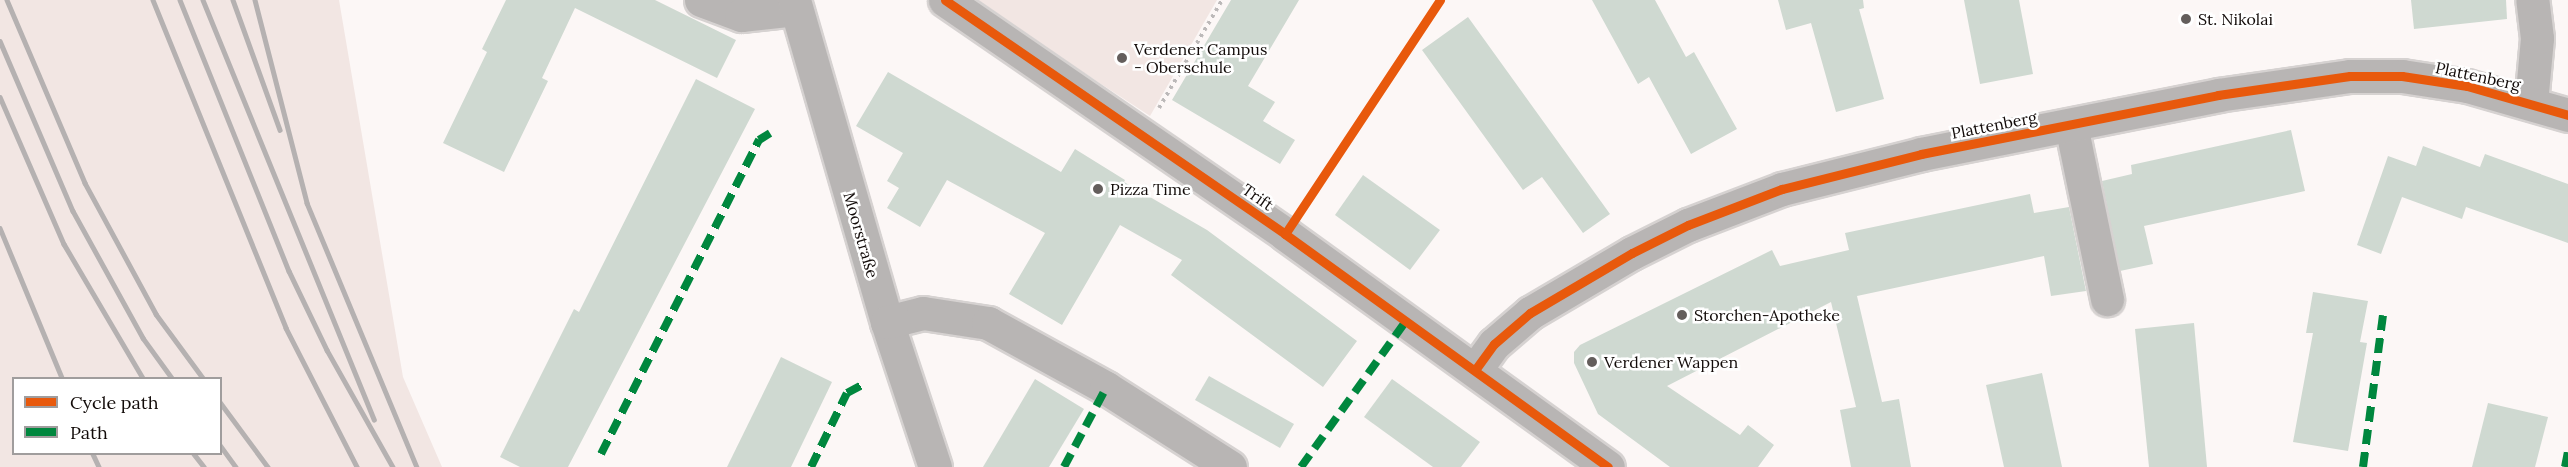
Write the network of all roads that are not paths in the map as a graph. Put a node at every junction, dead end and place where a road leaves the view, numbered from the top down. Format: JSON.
{"nodes":[{"id":1,"x":701,"y":0,"type":"edge"},
{"id":2,"x":945,"y":0,"type":"edge"},
{"id":3,"x":2532,"y":0,"type":"edge"},
{"id":4,"x":795,"y":4,"type":"edge"},
{"id":5,"x":2531,"y":103,"type":"junction"},
{"id":6,"x":2568,"y":115,"type":"edge"},
{"id":7,"x":2071,"y":125,"type":"junction"},
{"id":8,"x":2107,"y":299,"type":"dead end"},
{"id":9,"x":886,"y":322,"type":"junction"},
{"id":10,"x":1475,"y":370,"type":"junction"},
{"id":11,"x":935,"y":467,"type":"edge"},
{"id":12,"x":1230,"y":467,"type":"edge"},
{"id":13,"x":1608,"y":467,"type":"edge"}],
"edges":[{"from":1,"to":4,"type":"street"},
{"from":2,"to":10,"type":"street","name":"Trift"},
{"from":3,"to":5,"type":"street"},
{"from":4,"to":9,"type":"street","name":"Moorstraße"},
{"from":5,"to":6,"type":"street","name":"Plattenberg"},
{"from":5,"to":7,"type":"street","name":"Plattenberg"},
{"from":7,"to":8,"type":"street"},
{"from":7,"to":10,"type":"street","name":"Plattenberg"},
{"from":9,"to":11,"type":"street","name":"Moorstraße"},
{"from":9,"to":12,"type":"street"},
{"from":10,"to":13,"type":"street","name":"Trift"}]}
